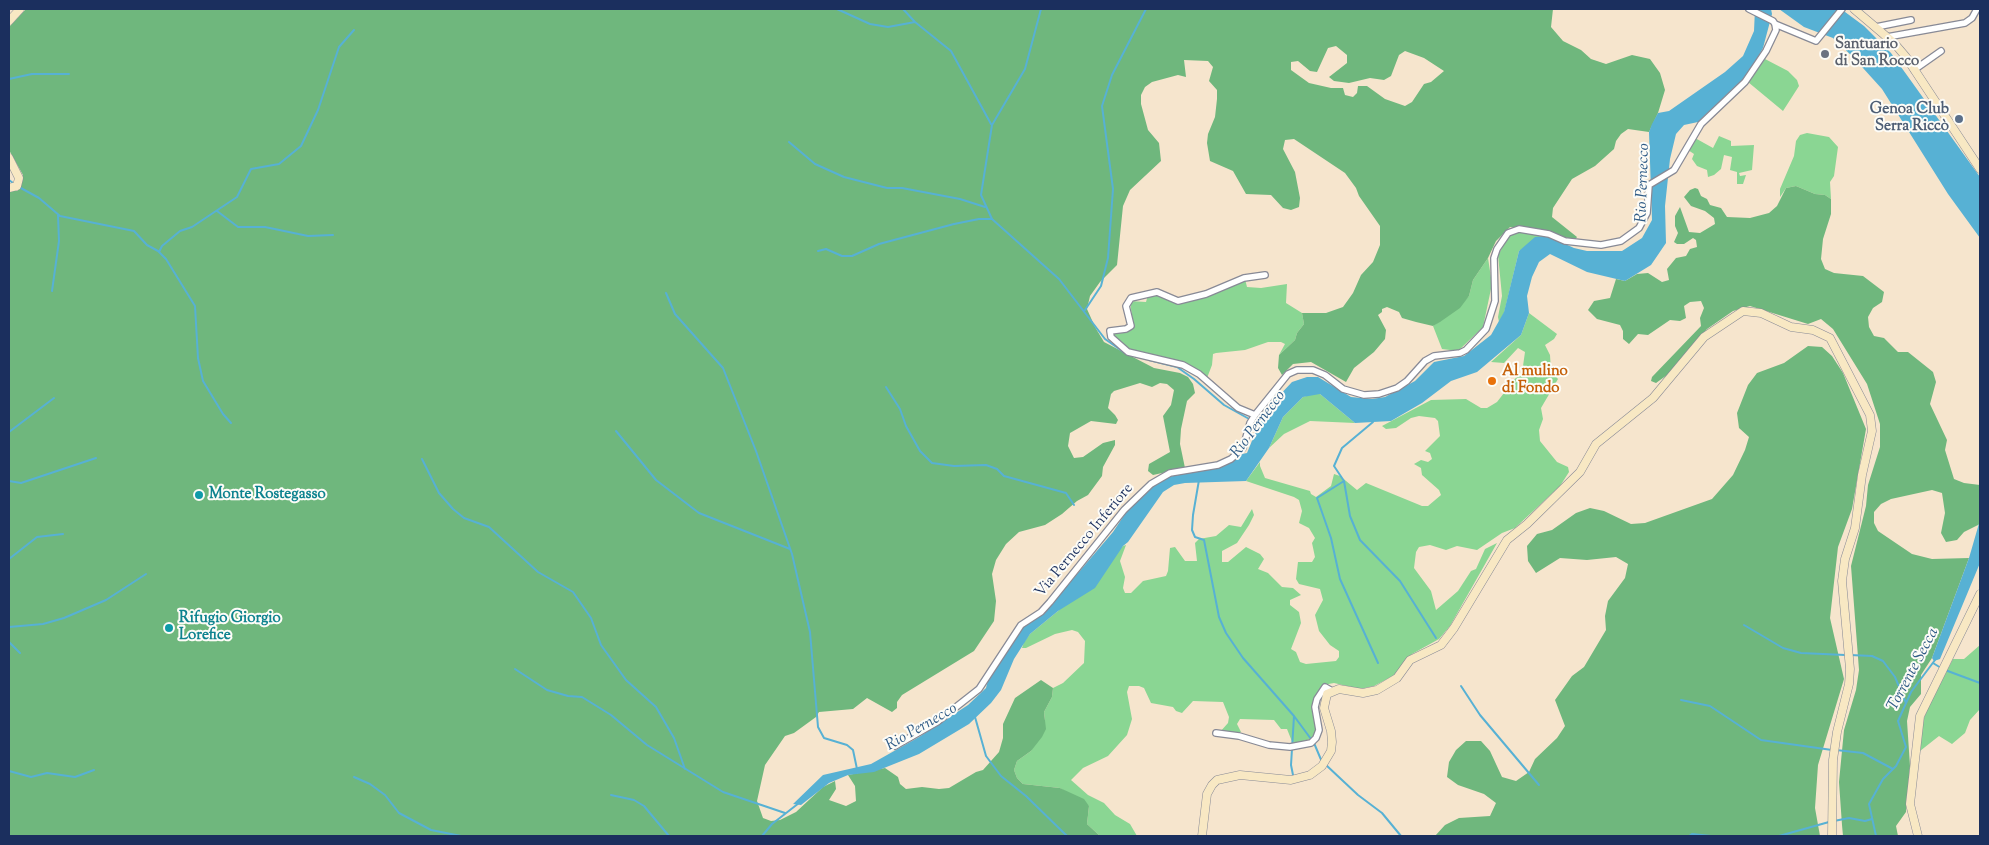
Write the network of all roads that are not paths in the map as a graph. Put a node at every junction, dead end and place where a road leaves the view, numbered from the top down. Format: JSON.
{"nodes":[{"id":1,"x":20,"y":9,"type":"edge"},
{"id":2,"x":1750,"y":9,"type":"edge"},
{"id":3,"x":1842,"y":9,"type":"edge"},
{"id":4,"x":1854,"y":9,"type":"edge"},
{"id":5,"x":1976,"y":9,"type":"edge"},
{"id":6,"x":1912,"y":20,"type":"dead end"},
{"id":7,"x":9,"y":21,"type":"edge"},
{"id":8,"x":1774,"y":23,"type":"junction"},
{"id":9,"x":1876,"y":28,"type":"junction"},
{"id":10,"x":1887,"y":37,"type":"junction"},
{"id":11,"x":1941,"y":51,"type":"dead end"},
{"id":12,"x":1914,"y":70,"type":"junction"},
{"id":13,"x":9,"y":158,"type":"edge"},
{"id":14,"x":1980,"y":169,"type":"edge"},
{"id":15,"x":9,"y":188,"type":"edge"},
{"id":16,"x":1265,"y":275,"type":"dead end"},
{"id":17,"x":1253,"y":419,"type":"junction"},
{"id":18,"x":1980,"y":594,"type":"edge"},
{"id":19,"x":1332,"y":691,"type":"junction"},
{"id":20,"x":1216,"y":733,"type":"dead end"},
{"id":21,"x":895,"y":746,"type":"dead end"},
{"id":22,"x":1202,"y":836,"type":"edge"},
{"id":23,"x":1832,"y":836,"type":"edge"},
{"id":24,"x":1918,"y":836,"type":"edge"}],
"edges":[{"from":1,"to":7,"type":"main road"},
{"from":2,"to":8,"type":"street"},
{"from":3,"to":8,"type":"street"},
{"from":4,"to":9,"type":"main road"},
{"from":5,"to":10,"type":"street"},
{"from":6,"to":9,"type":"street"},
{"from":8,"to":17,"type":"street","name":"Via Pernecco Inferiore"},
{"from":9,"to":10,"type":"main road"},
{"from":10,"to":12,"type":"main road"},
{"from":11,"to":12,"type":"street"},
{"from":12,"to":14,"type":"main road"},
{"from":13,"to":15,"type":"main road"},
{"from":16,"to":17,"type":"street"},
{"from":17,"to":21,"type":"street","name":"Via Pernecco Inferiore"},
{"from":18,"to":24,"type":"main road"},
{"from":19,"to":20,"type":"street"},
{"from":19,"to":22,"type":"main road"},
{"from":19,"to":23,"type":"main road"}]}
